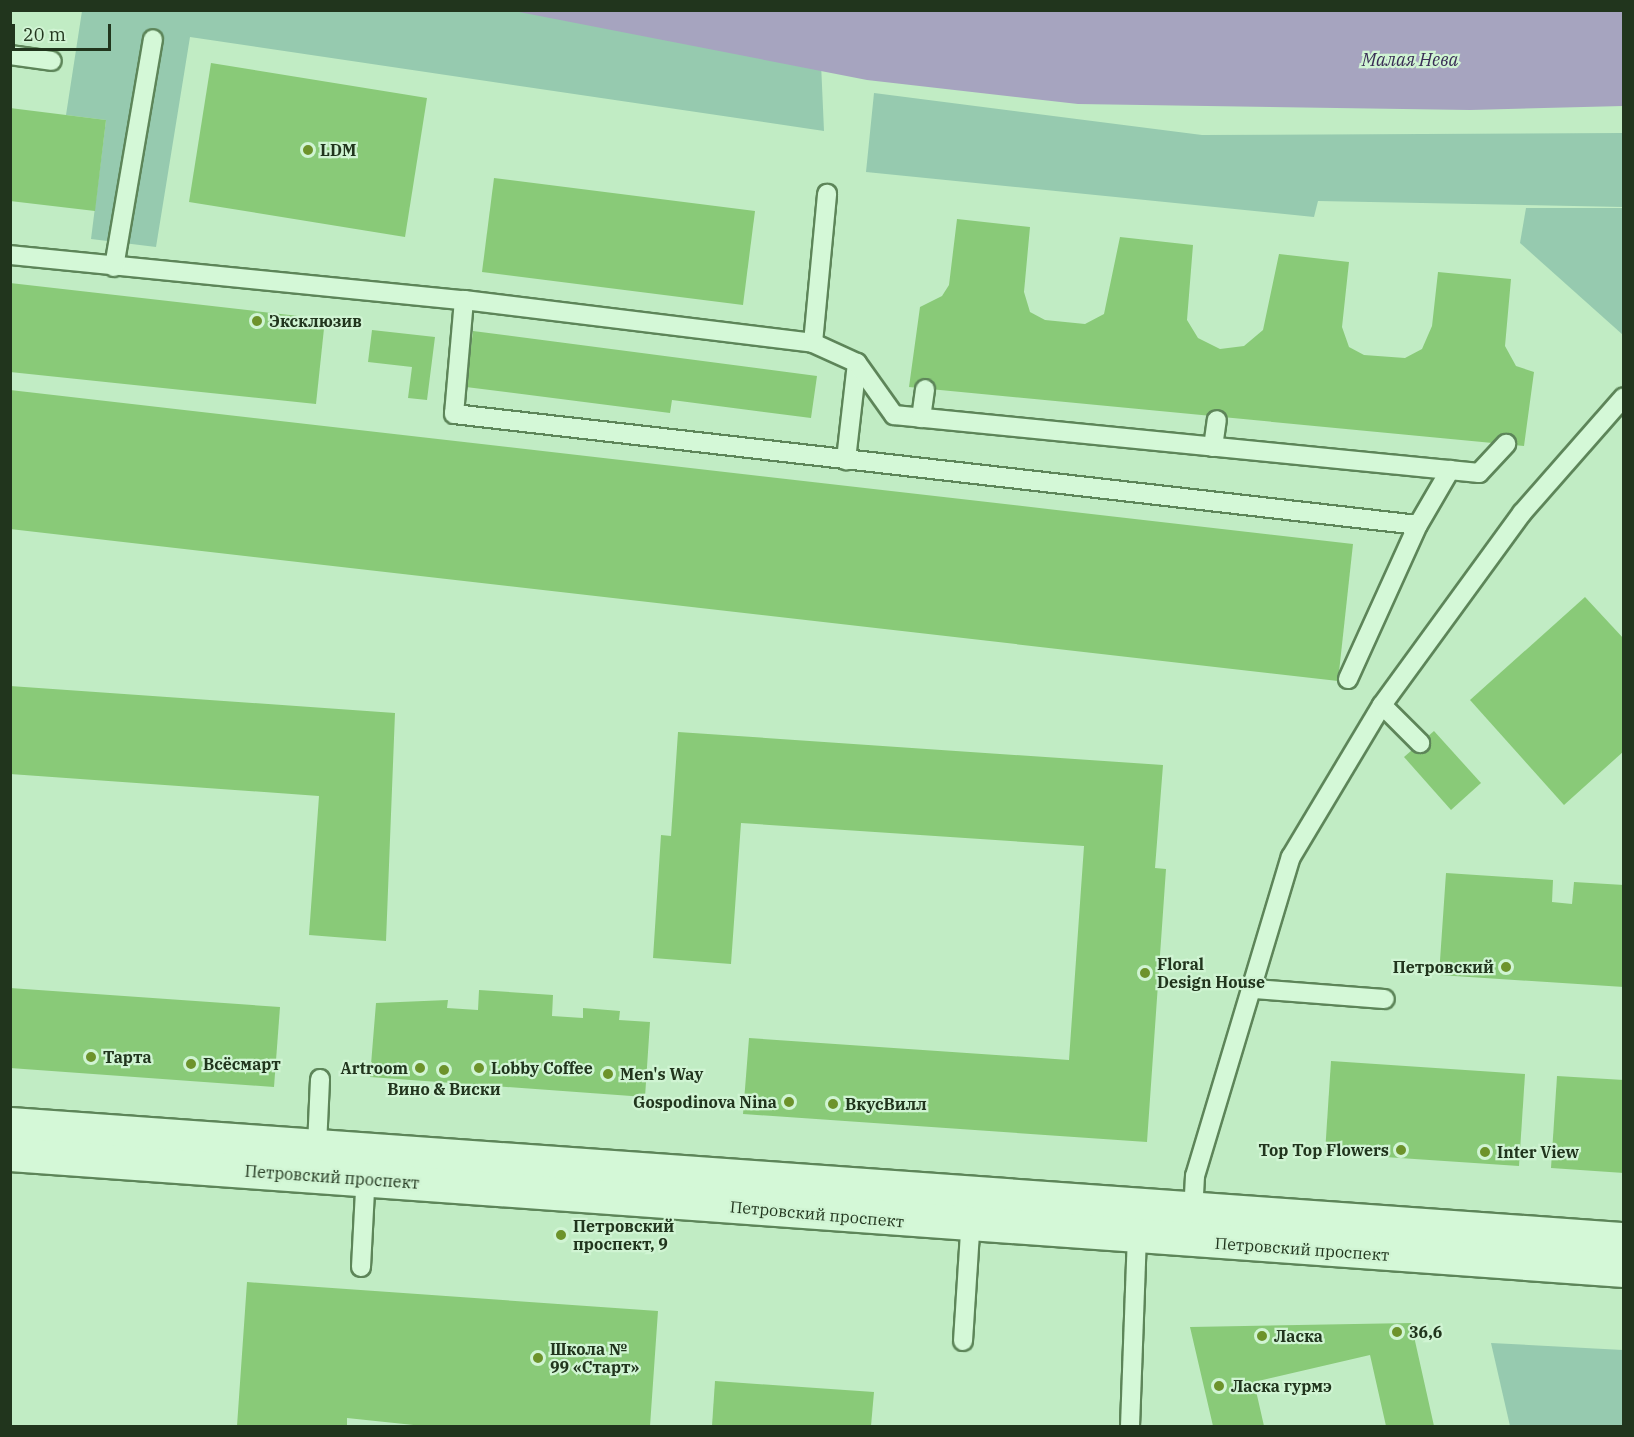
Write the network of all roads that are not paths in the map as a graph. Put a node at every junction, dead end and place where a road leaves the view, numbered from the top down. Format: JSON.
{"nodes":[{"id":1,"x":153,"y":39,"type":"dead end"},
{"id":2,"x":10,"y":55,"type":"edge"},
{"id":3,"x":52,"y":61,"type":"dead end"},
{"id":4,"x":828,"y":194,"type":"dead end"},
{"id":5,"x":10,"y":255,"type":"edge"},
{"id":6,"x":114,"y":267,"type":"junction"},
{"id":7,"x":464,"y":300,"type":"junction"},
{"id":8,"x":813,"y":343,"type":"junction"},
{"id":9,"x":857,"y":363,"type":"junction"},
{"id":10,"x":926,"y":389,"type":"dead end"},
{"id":11,"x":1623,"y":397,"type":"edge"},
{"id":12,"x":921,"y":418,"type":"junction"},
{"id":13,"x":1217,"y":420,"type":"dead end"},
{"id":14,"x":1506,"y":444,"type":"dead end"},
{"id":15,"x":1213,"y":447,"type":"junction"},
{"id":16,"x":846,"y":460,"type":"junction"},
{"id":17,"x":1450,"y":470,"type":"junction"},
{"id":18,"x":1418,"y":525,"type":"junction"},
{"id":19,"x":1348,"y":679,"type":"dead end"},
{"id":20,"x":1382,"y":705,"type":"junction"},
{"id":21,"x":1420,"y":743,"type":"dead end"},
{"id":22,"x":1254,"y":989,"type":"junction"},
{"id":23,"x":1385,"y":999,"type":"dead end"},
{"id":24,"x":320,"y":1078,"type":"dead end"},
{"id":25,"x":10,"y":1124,"type":"edge"},
{"id":26,"x":317,"y":1146,"type":"junction"},
{"id":27,"x":10,"y":1154,"type":"edge"},
{"id":28,"x":367,"y":1164,"type":"junction"},
{"id":29,"x":973,"y":1194,"type":"junction"},
{"id":30,"x":1192,"y":1226,"type":"junction"},
{"id":31,"x":970,"y":1227,"type":"junction"},
{"id":32,"x":1137,"y":1238,"type":"junction"},
{"id":33,"x":1623,"y":1239,"type":"edge"},
{"id":34,"x":1430,"y":1243,"type":"junction"},
{"id":35,"x":361,"y":1267,"type":"dead end"},
{"id":36,"x":1623,"y":1270,"type":"edge"},
{"id":37,"x":963,"y":1341,"type":"dead end"},
{"id":38,"x":1130,"y":1426,"type":"edge"}],
"edges":[{"from":1,"to":6,"type":"lane"},
{"from":2,"to":3,"type":"lane"},
{"from":4,"to":8,"type":"lane"},
{"from":5,"to":6,"type":"lane"},
{"from":6,"to":7,"type":"lane"},
{"from":7,"to":8,"type":"lane"},
{"from":7,"to":16,"type":"lane"},
{"from":8,"to":9,"type":"lane"},
{"from":9,"to":12,"type":"lane"},
{"from":9,"to":16,"type":"lane"},
{"from":10,"to":12,"type":"lane"},
{"from":11,"to":20,"type":"lane"},
{"from":12,"to":15,"type":"lane"},
{"from":13,"to":15,"type":"lane"},
{"from":14,"to":17,"type":"lane"},
{"from":15,"to":17,"type":"lane"},
{"from":16,"to":18,"type":"lane"},
{"from":17,"to":18,"type":"lane"},
{"from":18,"to":19,"type":"lane"},
{"from":20,"to":21,"type":"lane"},
{"from":20,"to":22,"type":"lane"},
{"from":22,"to":23,"type":"lane"},
{"from":22,"to":30,"type":"lane"},
{"from":24,"to":26,"type":"lane"},
{"from":25,"to":26,"type":"street","name":"Петровский проспект"},
{"from":26,"to":28,"type":"street","name":"Петровский проспект"},
{"from":27,"to":28,"type":"street","name":"Петровский проспект"},
{"from":28,"to":29,"type":"street","name":"Петровский проспект"},
{"from":28,"to":31,"type":"street","name":"Петровский проспект"},
{"from":28,"to":35,"type":"lane"},
{"from":29,"to":30,"type":"street","name":"Петровский проспект"},
{"from":29,"to":31,"type":"lane"},
{"from":30,"to":32,"type":"street","name":"Петровский проспект"},
{"from":30,"to":34,"type":"street","name":"Петровский проспект"},
{"from":31,"to":32,"type":"street","name":"Петровский проспект"},
{"from":31,"to":37,"type":"lane"},
{"from":32,"to":38,"type":"lane"},
{"from":33,"to":34,"type":"street","name":"Петровский проспект"},
{"from":34,"to":36,"type":"street","name":"Петровский проспект"}]}
